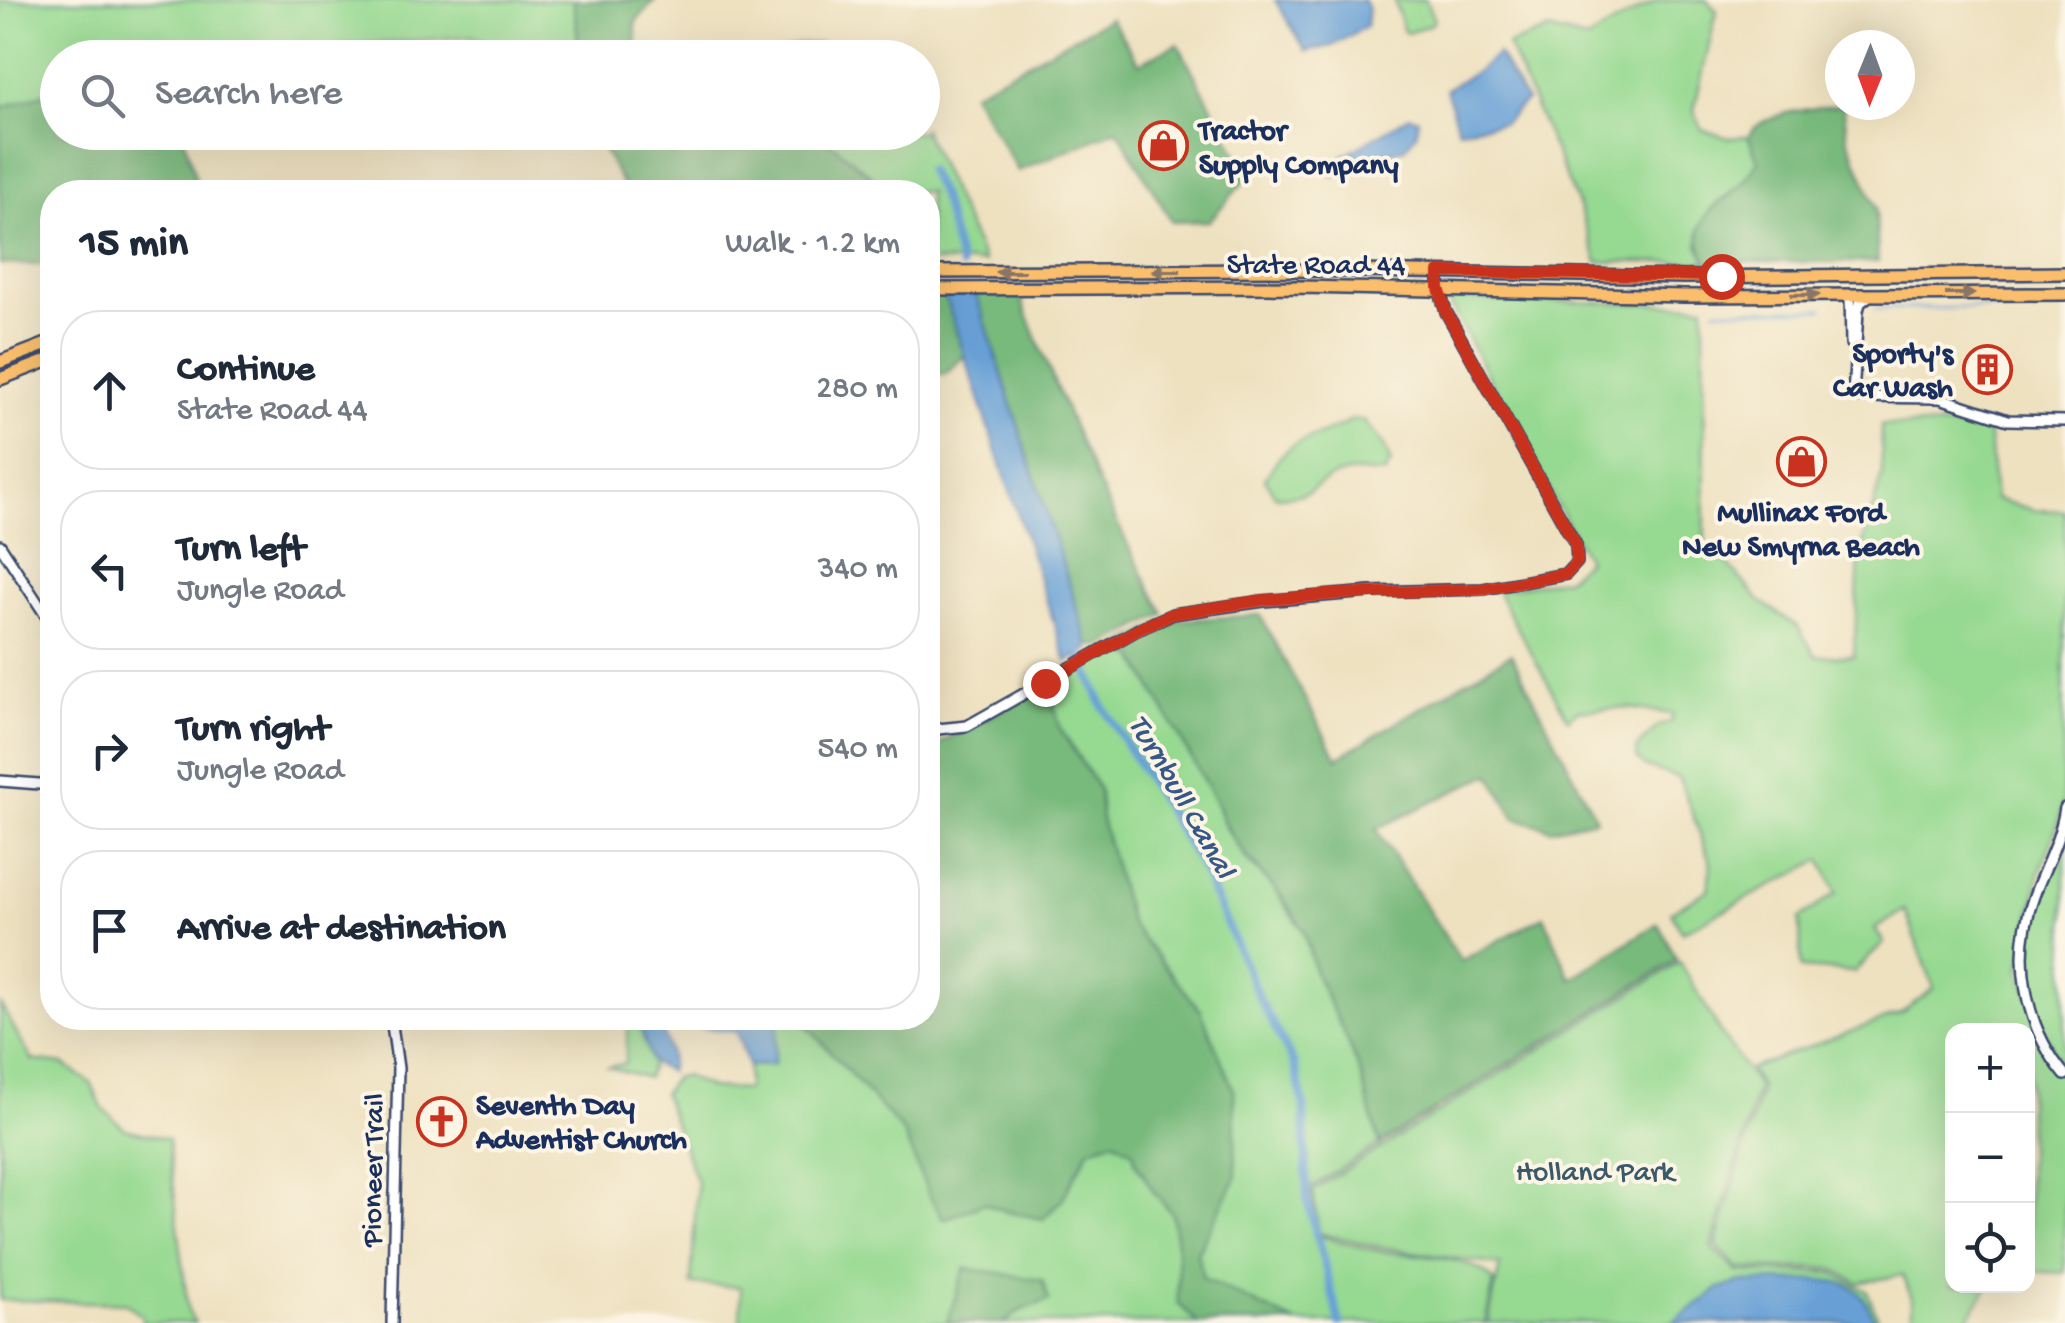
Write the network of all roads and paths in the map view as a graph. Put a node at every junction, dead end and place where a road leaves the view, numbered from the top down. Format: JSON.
{"nodes":[{"id":1,"x":940,"y":272,"type":"edge"},
{"id":2,"x":1439,"y":272,"type":"junction"},
{"id":3,"x":1985,"y":274,"type":"junction"},
{"id":4,"x":2065,"y":274,"type":"edge"},
{"id":5,"x":1439,"y":288,"type":"junction"},
{"id":6,"x":940,"y":289,"type":"edge"},
{"id":7,"x":2065,"y":294,"type":"edge"},
{"id":8,"x":1850,"y":295,"type":"junction"},
{"id":9,"x":1870,"y":295,"type":"junction"},
{"id":10,"x":40,"y":347,"type":"edge"},
{"id":11,"x":0,"y":362,"type":"edge"},
{"id":12,"x":40,"y":362,"type":"edge"},
{"id":13,"x":1854,"y":366,"type":"junction"},
{"id":14,"x":0,"y":380,"type":"edge"},
{"id":15,"x":2065,"y":421,"type":"edge"},
{"id":16,"x":0,"y":545,"type":"edge"},
{"id":17,"x":40,"y":606,"type":"edge"},
{"id":18,"x":940,"y":729,"type":"edge"},
{"id":19,"x":0,"y":781,"type":"edge"},
{"id":20,"x":40,"y":783,"type":"edge"},
{"id":21,"x":2065,"y":808,"type":"edge"},
{"id":22,"x":392,"y":1030,"type":"edge"},
{"id":23,"x":2065,"y":1074,"type":"edge"},
{"id":24,"x":392,"y":1323,"type":"edge"}],
"edges":[{"from":2,"to":1,"type":"main road","name":"State Road 44","one_way":true},
{"from":2,"to":3,"type":"main road","name":"State Road 44"},
{"from":2,"to":5,"type":"street"},
{"from":3,"to":4,"type":"main road","name":"State Road 44"},
{"from":3,"to":8,"type":"main road"},
{"from":5,"to":6,"type":"main road","name":"State Road 44"},
{"from":5,"to":8,"type":"main road","name":"State Road 44","one_way":true},
{"from":5,"to":18,"type":"street"},
{"from":9,"to":7,"type":"main road","name":"State Road 44","one_way":true},
{"from":8,"to":9,"type":"main road","name":"State Road 44"},
{"from":8,"to":13,"type":"street"},
{"from":9,"to":13,"type":"street"},
{"from":10,"to":11,"type":"main road"},
{"from":12,"to":14,"type":"main road"},
{"from":13,"to":15,"type":"street"},
{"from":16,"to":17,"type":"street"},
{"from":19,"to":20,"type":"street"},
{"from":21,"to":23,"type":"street"},
{"from":22,"to":24,"type":"street","name":"Pioneer Trail"}]}
